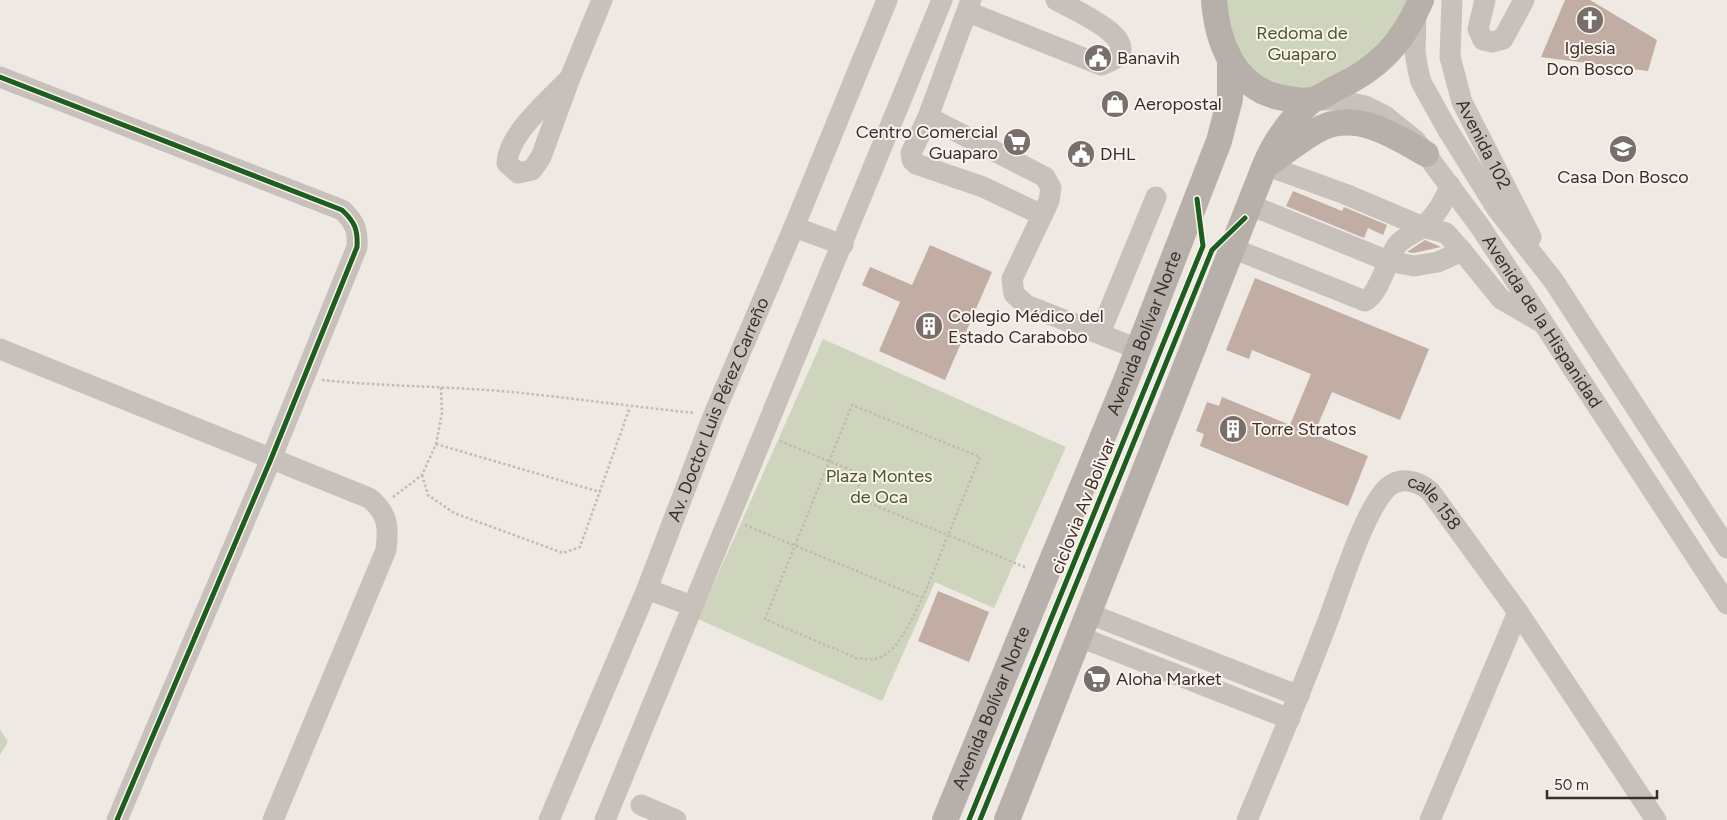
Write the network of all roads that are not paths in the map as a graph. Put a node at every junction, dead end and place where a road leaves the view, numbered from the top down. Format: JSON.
{"nodes":[{"id":1,"x":602,"y":0,"type":"edge"},
{"id":2,"x":887,"y":0,"type":"edge"},
{"id":3,"x":942,"y":0,"type":"edge"},
{"id":4,"x":1056,"y":0,"type":"edge"},
{"id":5,"x":1214,"y":0,"type":"edge"},
{"id":6,"x":1452,"y":0,"type":"edge"},
{"id":7,"x":1485,"y":0,"type":"edge"},
{"id":8,"x":1524,"y":0,"type":"edge"},
{"id":9,"x":969,"y":6,"type":"edge"},
{"id":10,"x":1418,"y":6,"type":"edge"},
{"id":11,"x":1230,"y":62,"type":"junction"},
{"id":12,"x":0,"y":77,"type":"edge"},
{"id":13,"x":570,"y":78,"type":"dead end"},
{"id":14,"x":1312,"y":100,"type":"junction"},
{"id":15,"x":928,"y":117,"type":"junction"},
{"id":16,"x":1426,"y":154,"type":"junction"},
{"id":17,"x":1265,"y":165,"type":"junction"},
{"id":18,"x":1450,"y":185,"type":"junction"},
{"id":19,"x":1156,"y":197,"type":"dead end"},
{"id":20,"x":1250,"y":205,"type":"junction"},
{"id":21,"x":1042,"y":215,"type":"junction"},
{"id":22,"x":794,"y":227,"type":"junction"},
{"id":23,"x":1422,"y":227,"type":"junction"},
{"id":24,"x":843,"y":245,"type":"junction"},
{"id":25,"x":1232,"y":248,"type":"junction"},
{"id":26,"x":1462,"y":251,"type":"junction"},
{"id":27,"x":1388,"y":261,"type":"junction"},
{"id":28,"x":1553,"y":280,"type":"junction"},
{"id":29,"x":1545,"y":326,"type":"junction"},
{"id":30,"x":1100,"y":333,"type":"junction"},
{"id":31,"x":0,"y":349,"type":"edge"},
{"id":32,"x":1138,"y":350,"type":"junction"},
{"id":33,"x":271,"y":459,"type":"junction"},
{"id":34,"x":1727,"y":548,"type":"edge"},
{"id":35,"x":647,"y":589,"type":"junction"},
{"id":36,"x":1727,"y":604,"type":"edge"},
{"id":37,"x":692,"y":606,"type":"junction"},
{"id":38,"x":1518,"y":612,"type":"junction"},
{"id":39,"x":1085,"y":626,"type":"junction"},
{"id":40,"x":1300,"y":696,"type":"junction"},
{"id":41,"x":1290,"y":720,"type":"junction"},
{"id":42,"x":641,"y":805,"type":"dead end"},
{"id":43,"x":1014,"y":818,"type":"edge"},
{"id":44,"x":117,"y":820,"type":"edge"},
{"id":45,"x":273,"y":820,"type":"edge"},
{"id":46,"x":549,"y":820,"type":"edge"},
{"id":47,"x":605,"y":820,"type":"edge"},
{"id":48,"x":676,"y":820,"type":"edge"},
{"id":49,"x":945,"y":820,"type":"edge"},
{"id":50,"x":1247,"y":820,"type":"edge"},
{"id":51,"x":1430,"y":820,"type":"edge"},
{"id":52,"x":1656,"y":820,"type":"edge"}],
"edges":[{"from":1,"to":13,"type":"street"},
{"from":2,"to":22,"type":"street","name":"Av. Doctor Luis Pérez Carreño"},
{"from":3,"to":24,"type":"street"},
{"from":4,"to":9,"type":"street"},
{"from":5,"to":11,"type":"main road"},
{"from":6,"to":28,"type":"street","name":"Avenida 102"},
{"from":7,"to":8,"type":"street"},
{"from":9,"to":15,"type":"street"},
{"from":10,"to":14,"type":"main road"},
{"from":10,"to":28,"type":"street","name":"Avenida de la Hispanidad"},
{"from":11,"to":14,"type":"main road"},
{"from":11,"to":32,"type":"main road","name":"Avenida Bolívar Norte"},
{"from":12,"to":33,"type":"street"},
{"from":14,"to":16,"type":"street","name":"Avenida de la Hispanidad"},
{"from":14,"to":17,"type":"main road"},
{"from":15,"to":21,"type":"street"},
{"from":15,"to":21,"type":"street"},
{"from":16,"to":17,"type":"main road"},
{"from":16,"to":18,"type":"street","name":"Avenida de la Hispanidad"},
{"from":17,"to":20,"type":"main road"},
{"from":17,"to":23,"type":"street"},
{"from":18,"to":23,"type":"street"},
{"from":18,"to":29,"type":"street","name":"Avenida de la Hispanidad"},
{"from":19,"to":30,"type":"street"},
{"from":20,"to":25,"type":"main road"},
{"from":20,"to":27,"type":"street"},
{"from":21,"to":30,"type":"street"},
{"from":22,"to":24,"type":"street"},
{"from":22,"to":35,"type":"street","name":"Av. Doctor Luis Pérez Carreño"},
{"from":23,"to":26,"type":"street"},
{"from":23,"to":27,"type":"street"},
{"from":24,"to":37,"type":"street"},
{"from":25,"to":27,"type":"street"},
{"from":25,"to":39,"type":"main road"},
{"from":26,"to":27,"type":"street"},
{"from":26,"to":29,"type":"street"},
{"from":28,"to":34,"type":"street","name":"Avenida de la Hispanidad"},
{"from":29,"to":36,"type":"street","name":"Avenida de la Hispanidad"},
{"from":30,"to":32,"type":"street"},
{"from":31,"to":33,"type":"street"},
{"from":32,"to":49,"type":"main road","name":"Avenida Bolívar Norte"},
{"from":33,"to":44,"type":"street"},
{"from":33,"to":45,"type":"street"},
{"from":35,"to":37,"type":"street"},
{"from":35,"to":46,"type":"street","name":"Av. Doctor Luis Pérez Carreño"},
{"from":37,"to":47,"type":"street"},
{"from":38,"to":40,"type":"street","name":"calle 158"},
{"from":38,"to":51,"type":"street"},
{"from":38,"to":52,"type":"street","name":"calle 158"},
{"from":39,"to":40,"type":"street"},
{"from":39,"to":41,"type":"street"},
{"from":39,"to":43,"type":"main road"},
{"from":40,"to":41,"type":"street","name":"calle 158"},
{"from":41,"to":50,"type":"street","name":"calle 158"},
{"from":42,"to":48,"type":"street"}]}
